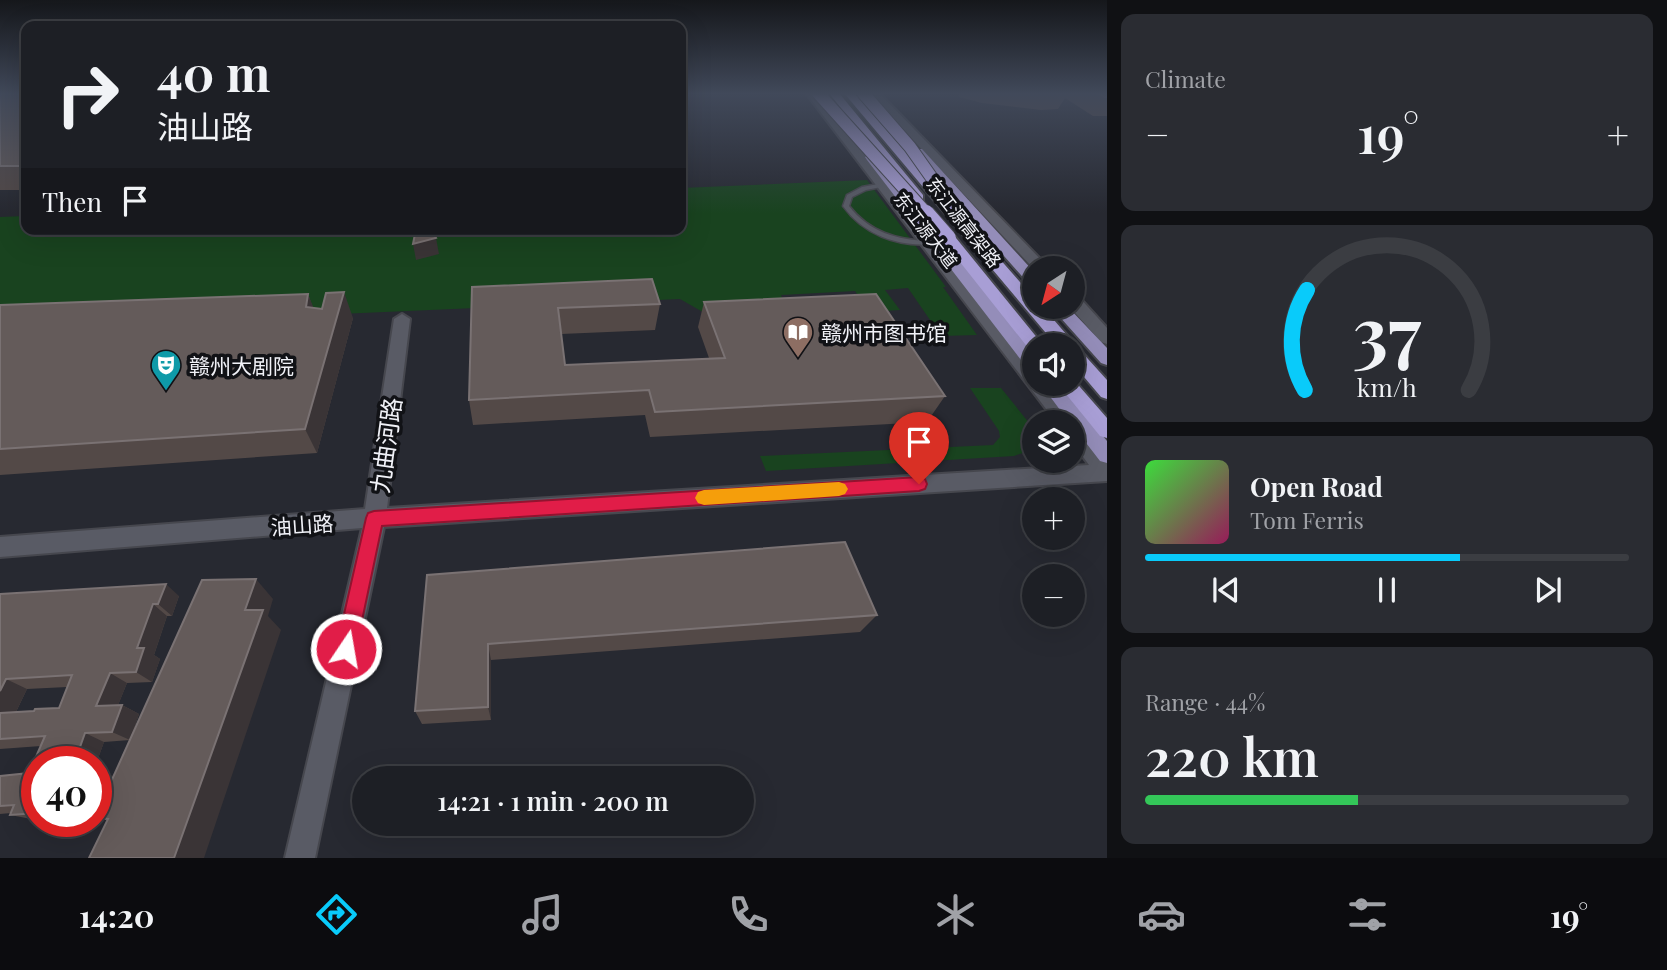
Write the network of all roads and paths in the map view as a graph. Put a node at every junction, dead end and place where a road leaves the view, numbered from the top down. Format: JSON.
{"nodes":[{"id":1,"x":843,"y":133,"type":"edge"},
{"id":2,"x":850,"y":133,"type":"edge"},
{"id":3,"x":855,"y":133,"type":"edge"},
{"id":4,"x":868,"y":133,"type":"edge"},
{"id":5,"x":883,"y":133,"type":"edge"},
{"id":6,"x":897,"y":133,"type":"edge"},
{"id":7,"x":899,"y":133,"type":"edge"},
{"id":8,"x":912,"y":133,"type":"edge"},
{"id":9,"x":884,"y":185,"type":"junction"},
{"id":10,"x":948,"y":238,"type":"junction"},
{"id":11,"x":975,"y":241,"type":"junction"},
{"id":12,"x":929,"y":243,"type":"junction"},
{"id":13,"x":1030,"y":256,"type":"edge"},
{"id":14,"x":1022,"y":268,"type":"edge"},
{"id":15,"x":1085,"y":314,"type":"edge"},
{"id":16,"x":402,"y":319,"type":"dead end"},
{"id":17,"x":1070,"y":319,"type":"edge"},
{"id":18,"x":1025,"y":333,"type":"edge"},
{"id":19,"x":1056,"y":333,"type":"edge"},
{"id":20,"x":1107,"y":338,"type":"edge"},
{"id":21,"x":1022,"y":350,"type":"edge"},
{"id":22,"x":1107,"y":359,"type":"edge"},
{"id":23,"x":1022,"y":363,"type":"edge"},
{"id":24,"x":1085,"y":367,"type":"edge"},
{"id":25,"x":1107,"y":392,"type":"edge"},
{"id":26,"x":1059,"y":396,"type":"edge"},
{"id":27,"x":1076,"y":396,"type":"edge"},
{"id":28,"x":1107,"y":433,"type":"edge"},
{"id":29,"x":1085,"y":445,"type":"edge"},
{"id":30,"x":1107,"y":455,"type":"edge"},
{"id":31,"x":1107,"y":473,"type":"edge"},
{"id":32,"x":374,"y":518,"type":"junction"},
{"id":33,"x":0,"y":547,"type":"edge"},
{"id":34,"x":300,"y":858,"type":"edge"}],
"edges":[{"from":1,"to":9,"type":"street"},
{"from":2,"to":21,"type":"main road","name":"东江源大道"},
{"from":3,"to":10,"type":"highway","bridge":true},
{"from":4,"to":10,"type":"highway","name":"东江源高架路","bridge":true},
{"from":5,"to":11,"type":"highway","name":"东江源高架路","bridge":true},
{"from":6,"to":11,"type":"highway","bridge":true},
{"from":7,"to":14,"type":"main road"},
{"from":8,"to":13,"type":"street"},
{"from":9,"to":12,"type":"street"},
{"from":9,"to":12,"type":"lane"},
{"from":10,"to":18,"type":"highway","name":"东江源高架路"},
{"from":11,"to":19,"type":"highway","name":"东江源高架路"},
{"from":12,"to":23,"type":"street"},
{"from":15,"to":20,"type":"street"},
{"from":16,"to":32,"type":"street","name":"九曲河路"},
{"from":17,"to":22,"type":"main road"},
{"from":24,"to":25,"type":"highway"},
{"from":26,"to":30,"type":"main road"},
{"from":27,"to":28,"type":"highway"},
{"from":29,"to":31,"type":"street"},
{"from":31,"to":32,"type":"street","name":"油山路"},
{"from":32,"to":33,"type":"street","name":"油山路"},
{"from":32,"to":34,"type":"street","name":"九曲河路"}]}
